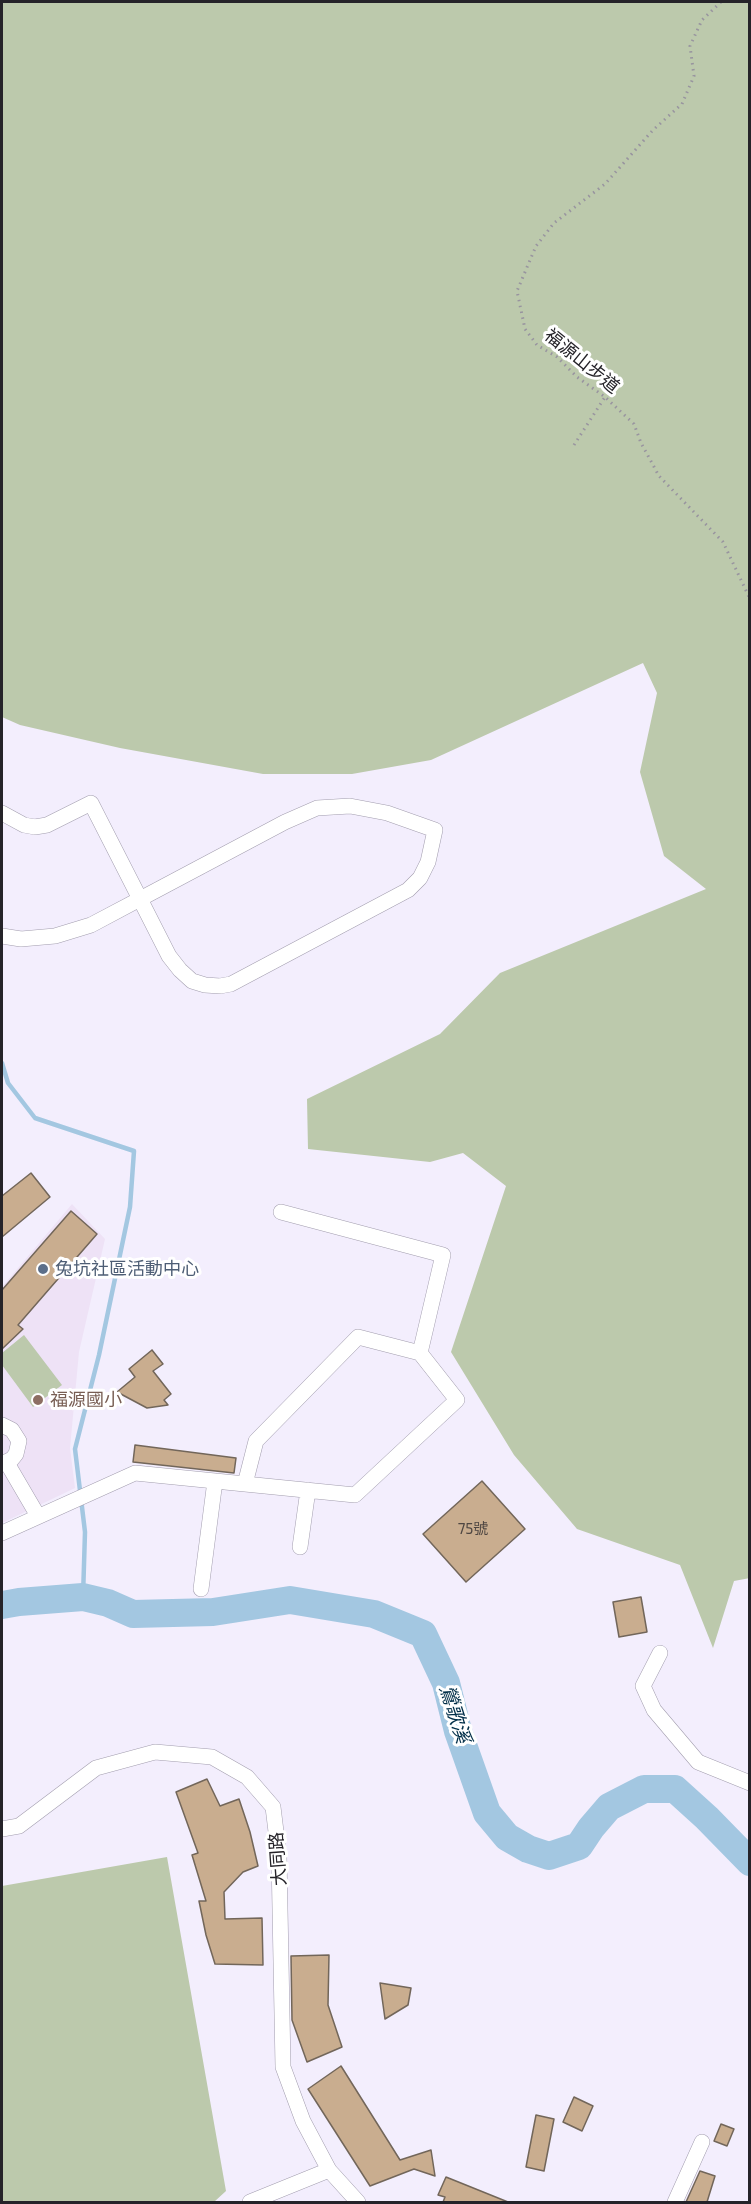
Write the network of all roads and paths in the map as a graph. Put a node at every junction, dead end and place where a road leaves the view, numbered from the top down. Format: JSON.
{"nodes":[{"id":1,"x":721,"y":2,"type":"edge"},
{"id":2,"x":605,"y":397,"type":"junction"},
{"id":3,"x":574,"y":445,"type":"dead end"},
{"id":4,"x":750,"y":599,"type":"edge"},
{"id":5,"x":2,"y":813,"type":"edge"},
{"id":6,"x":140,"y":899,"type":"junction"},
{"id":7,"x":2,"y":936,"type":"edge"},
{"id":8,"x":281,"y":1212,"type":"dead end"},
{"id":9,"x":420,"y":1353,"type":"junction"},
{"id":10,"x":2,"y":1425,"type":"edge"},
{"id":11,"x":4,"y":1463,"type":"edge"},
{"id":12,"x":214,"y":1481,"type":"junction"},
{"id":13,"x":245,"y":1484,"type":"junction"},
{"id":14,"x":308,"y":1490,"type":"junction"},
{"id":15,"x":38,"y":1516,"type":"junction"},
{"id":16,"x":2,"y":1533,"type":"edge"},
{"id":17,"x":300,"y":1547,"type":"dead end"},
{"id":18,"x":201,"y":1589,"type":"dead end"},
{"id":19,"x":660,"y":1653,"type":"dead end"},
{"id":20,"x":750,"y":1783,"type":"edge"},
{"id":21,"x":2,"y":1829,"type":"edge"},
{"id":22,"x":702,"y":2142,"type":"dead end"},
{"id":23,"x":328,"y":2169,"type":"junction"},
{"id":24,"x":250,"y":2202,"type":"edge"},
{"id":25,"x":358,"y":2202,"type":"edge"},
{"id":26,"x":675,"y":2202,"type":"edge"}],
"edges":[{"from":1,"to":2,"type":"path","name":"福源山步道"},
{"from":2,"to":3,"type":"path"},
{"from":2,"to":4,"type":"path","name":"福源山步道"},
{"from":5,"to":6,"type":"street"},
{"from":6,"to":6,"type":"street"},
{"from":6,"to":7,"type":"street"},
{"from":8,"to":9,"type":"street"},
{"from":9,"to":13,"type":"street"},
{"from":9,"to":14,"type":"street"},
{"from":10,"to":11,"type":"street"},
{"from":11,"to":15,"type":"street"},
{"from":12,"to":13,"type":"street"},
{"from":12,"to":15,"type":"street"},
{"from":12,"to":18,"type":"street"},
{"from":13,"to":14,"type":"street"},
{"from":14,"to":17,"type":"street"},
{"from":15,"to":16,"type":"street"},
{"from":19,"to":20,"type":"street"},
{"from":21,"to":23,"type":"street","name":"大同路"},
{"from":22,"to":26,"type":"street"},
{"from":23,"to":24,"type":"street"},
{"from":23,"to":25,"type":"street","name":"大同路"}]}
